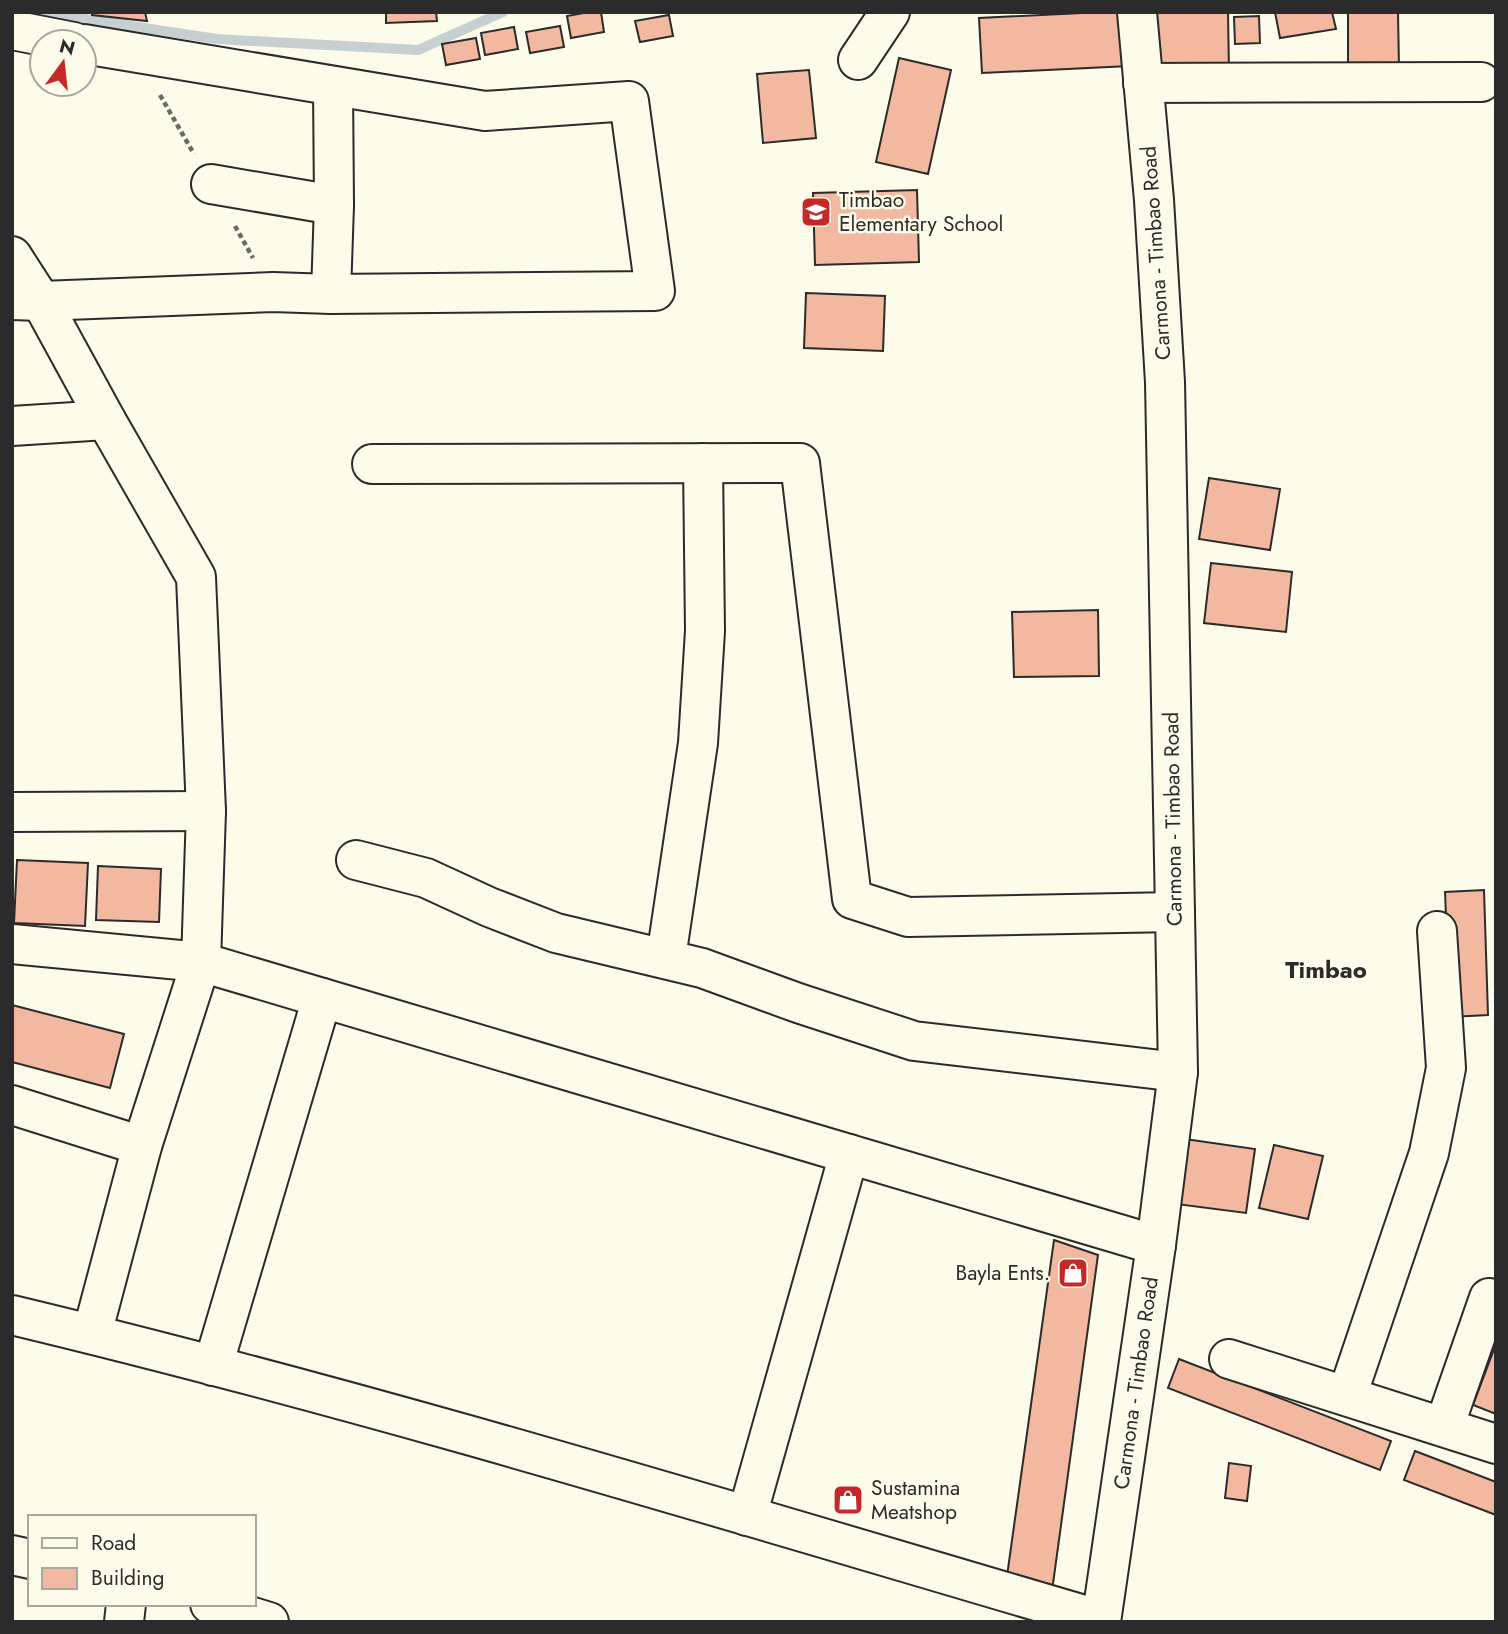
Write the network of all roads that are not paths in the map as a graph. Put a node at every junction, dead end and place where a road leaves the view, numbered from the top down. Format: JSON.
{"nodes":[{"id":1,"x":890,"y":12,"type":"edge"},
{"id":2,"x":1137,"y":12,"type":"edge"},
{"id":3,"x":98,"y":46,"type":"edge"},
{"id":4,"x":858,"y":60,"type":"dead end"},
{"id":5,"x":1481,"y":82,"type":"dead end"},
{"id":6,"x":1143,"y":83,"type":"junction"},
{"id":7,"x":333,"y":86,"type":"junction"},
{"id":8,"x":211,"y":184,"type":"dead end"},
{"id":9,"x":334,"y":205,"type":"junction"},
{"id":10,"x":12,"y":256,"type":"edge"},
{"id":11,"x":331,"y":294,"type":"junction"},
{"id":12,"x":27,"y":300,"type":"edge"},
{"id":13,"x":106,"y":420,"type":"junction"},
{"id":14,"x":12,"y":426,"type":"edge"},
{"id":15,"x":703,"y":463,"type":"junction"},
{"id":16,"x":372,"y":464,"type":"dead end"},
{"id":17,"x":206,"y":811,"type":"junction"},
{"id":18,"x":12,"y":812,"type":"edge"},
{"id":19,"x":356,"y":860,"type":"dead end"},
{"id":20,"x":1175,"y":912,"type":"junction"},
{"id":21,"x":1437,"y":930,"type":"dead end"},
{"id":22,"x":12,"y":944,"type":"edge"},
{"id":23,"x":666,"y":958,"type":"junction"},
{"id":24,"x":201,"y":962,"type":"junction"},
{"id":25,"x":323,"y":998,"type":"junction"},
{"id":26,"x":1178,"y":1072,"type":"junction"},
{"id":27,"x":12,"y":1105,"type":"edge"},
{"id":28,"x":142,"y":1146,"type":"junction"},
{"id":29,"x":849,"y":1154,"type":"junction"},
{"id":30,"x":1156,"y":1245,"type":"junction"},
{"id":31,"x":1489,"y":1298,"type":"dead end"},
{"id":32,"x":12,"y":1315,"type":"edge"},
{"id":33,"x":92,"y":1334,"type":"junction"},
{"id":34,"x":1229,"y":1359,"type":"dead end"},
{"id":35,"x":213,"y":1366,"type":"junction"},
{"id":36,"x":1347,"y":1396,"type":"junction"},
{"id":37,"x":1444,"y":1427,"type":"junction"},
{"id":38,"x":1496,"y":1444,"type":"edge"},
{"id":39,"x":747,"y":1516,"type":"junction"},
{"id":40,"x":217,"y":1606,"type":"edge"},
{"id":41,"x":1101,"y":1621,"type":"edge"},
{"id":42,"x":269,"y":1622,"type":"edge"}],
"edges":[{"from":1,"to":4,"type":"street"},
{"from":2,"to":6,"type":"street","name":"Carmona - Timbao Road"},
{"from":3,"to":7,"type":"street"},
{"from":5,"to":6,"type":"street"},
{"from":6,"to":20,"type":"street","name":"Carmona - Timbao Road"},
{"from":7,"to":9,"type":"street"},
{"from":7,"to":11,"type":"street"},
{"from":8,"to":9,"type":"street"},
{"from":9,"to":11,"type":"street"},
{"from":10,"to":12,"type":"street"},
{"from":11,"to":12,"type":"street"},
{"from":12,"to":13,"type":"street"},
{"from":13,"to":14,"type":"street"},
{"from":13,"to":17,"type":"street"},
{"from":15,"to":16,"type":"street"},
{"from":15,"to":20,"type":"street"},
{"from":15,"to":23,"type":"street"},
{"from":17,"to":18,"type":"street"},
{"from":17,"to":24,"type":"street"},
{"from":19,"to":23,"type":"street"},
{"from":20,"to":26,"type":"street","name":"Carmona - Timbao Road"},
{"from":21,"to":36,"type":"street"},
{"from":22,"to":24,"type":"street"},
{"from":23,"to":26,"type":"street"},
{"from":24,"to":25,"type":"street"},
{"from":24,"to":28,"type":"street"},
{"from":25,"to":29,"type":"street"},
{"from":25,"to":35,"type":"street"},
{"from":26,"to":30,"type":"street","name":"Carmona - Timbao Road"},
{"from":27,"to":28,"type":"street"},
{"from":28,"to":33,"type":"street"},
{"from":29,"to":30,"type":"street"},
{"from":29,"to":39,"type":"street"},
{"from":30,"to":41,"type":"street","name":"Carmona - Timbao Road"},
{"from":31,"to":37,"type":"street"},
{"from":32,"to":33,"type":"street"},
{"from":33,"to":35,"type":"street"},
{"from":34,"to":36,"type":"street"},
{"from":35,"to":39,"type":"street"},
{"from":36,"to":37,"type":"street"},
{"from":37,"to":38,"type":"street"},
{"from":39,"to":41,"type":"street"},
{"from":40,"to":42,"type":"street"}]}
